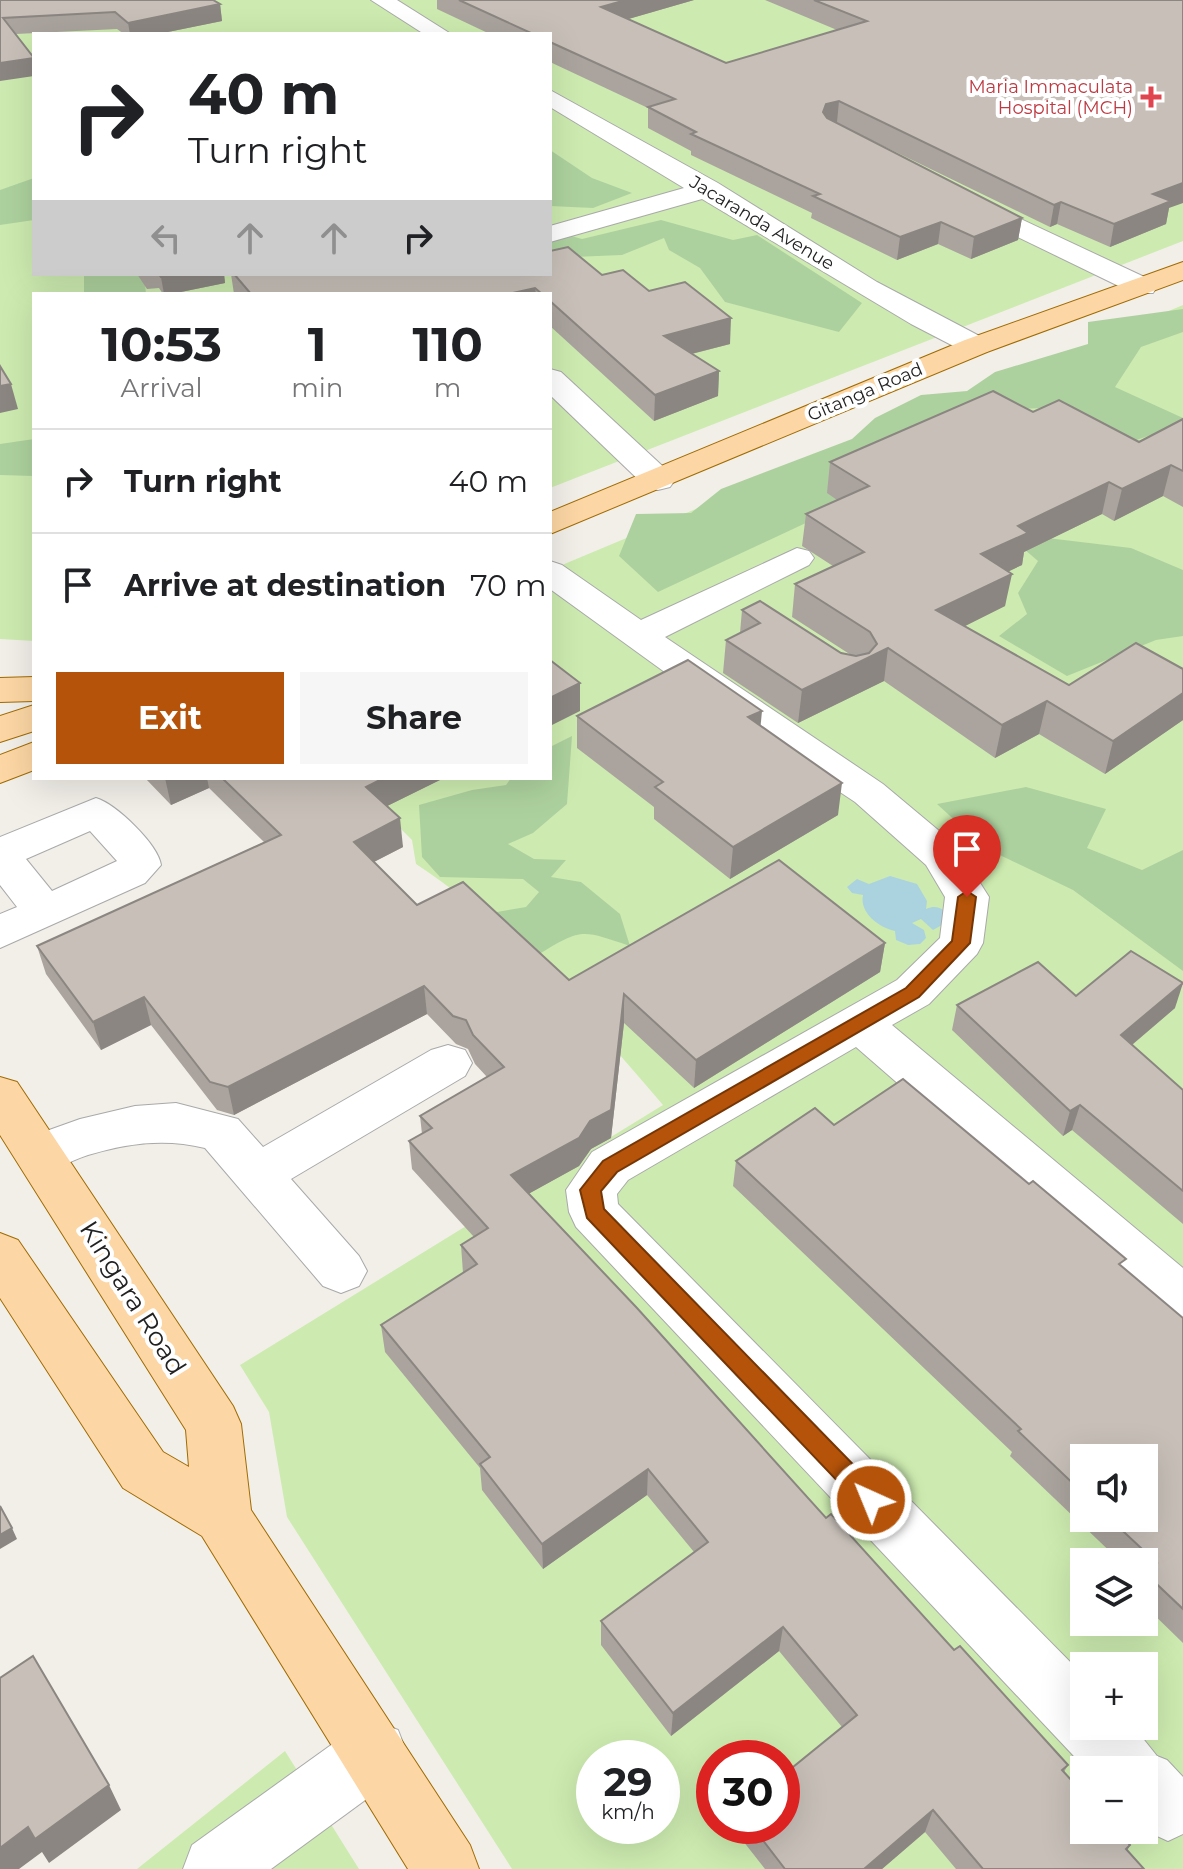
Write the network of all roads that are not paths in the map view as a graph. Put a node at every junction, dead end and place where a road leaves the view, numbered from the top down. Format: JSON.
{"nodes":[{"id":1,"x":382,"y":0,"type":"edge"},
{"id":2,"x":437,"y":32,"type":"edge"},
{"id":3,"x":552,"y":98,"type":"edge"},
{"id":4,"x":709,"y":189,"type":"junction"},
{"id":5,"x":946,"y":191,"type":"edge"},
{"id":6,"x":552,"y":233,"type":"edge"},
{"id":7,"x":1183,"y":270,"type":"edge"},
{"id":8,"x":1143,"y":287,"type":"junction"},
{"id":9,"x":976,"y":346,"type":"junction"},
{"id":10,"x":552,"y":380,"type":"edge"},
{"id":11,"x":583,"y":409,"type":"junction"},
{"id":12,"x":552,"y":418,"type":"edge"},
{"id":13,"x":658,"y":480,"type":"junction"},
{"id":14,"x":552,"y":523,"type":"edge"},
{"id":15,"x":797,"y":558,"type":"dead end"},
{"id":16,"x":552,"y":573,"type":"edge"},
{"id":17,"x":726,"y":593,"type":"junction"},
{"id":18,"x":763,"y":618,"type":"edge"},
{"id":19,"x":640,"y":635,"type":"junction"},
{"id":20,"x":32,"y":689,"type":"edge"},
{"id":21,"x":0,"y":690,"type":"edge"},
{"id":22,"x":32,"y":718,"type":"edge"},
{"id":23,"x":0,"y":730,"type":"edge"},
{"id":24,"x":32,"y":756,"type":"edge"},
{"id":25,"x":0,"y":770,"type":"edge"},
{"id":26,"x":45,"y":912,"type":"dead end"},
{"id":27,"x":0,"y":932,"type":"edge"},
{"id":28,"x":859,"y":1023,"type":"junction"},
{"id":29,"x":448,"y":1063,"type":"dead end"},
{"id":30,"x":0,"y":1095,"type":"edge"},
{"id":31,"x":41,"y":1153,"type":"junction"},
{"id":32,"x":257,"y":1175,"type":"junction"},
{"id":33,"x":0,"y":1255,"type":"edge"},
{"id":34,"x":341,"y":1271,"type":"dead end"},
{"id":35,"x":1183,"y":1299,"type":"edge"},
{"id":36,"x":223,"y":1517,"type":"junction"},
{"id":37,"x":1070,"y":1706,"type":"edge"},
{"id":38,"x":1103,"y":1740,"type":"edge"},
{"id":39,"x":375,"y":1753,"type":"junction"},
{"id":40,"x":1118,"y":1756,"type":"edge"},
{"id":41,"x":216,"y":1869,"type":"edge"},
{"id":42,"x":446,"y":1869,"type":"edge"}],
"edges":[{"from":1,"to":2,"type":"street"},
{"from":3,"to":4,"type":"street","name":"Jacaranda Avenue"},
{"from":4,"to":6,"type":"street"},
{"from":4,"to":9,"type":"street","name":"Jacaranda Avenue"},
{"from":5,"to":8,"type":"street"},
{"from":7,"to":8,"type":"main road","name":"Gitanga Road"},
{"from":8,"to":9,"type":"main road","name":"Gitanga Road"},
{"from":9,"to":13,"type":"main road","name":"Gitanga Road"},
{"from":10,"to":11,"type":"street"},
{"from":11,"to":12,"type":"street"},
{"from":11,"to":13,"type":"street"},
{"from":13,"to":14,"type":"main road","name":"Gitanga Road"},
{"from":15,"to":17,"type":"street"},
{"from":16,"to":19,"type":"street"},
{"from":17,"to":18,"type":"street"},
{"from":17,"to":19,"type":"street"},
{"from":19,"to":28,"type":"street"},
{"from":20,"to":21,"type":"main road"},
{"from":22,"to":23,"type":"main road"},
{"from":24,"to":25,"type":"main road"},
{"from":26,"to":27,"type":"street"},
{"from":28,"to":35,"type":"street"},
{"from":28,"to":37,"type":"street"},
{"from":29,"to":32,"type":"street"},
{"from":30,"to":31,"type":"main road","name":"Kingara Road"},
{"from":31,"to":32,"type":"street"},
{"from":31,"to":36,"type":"main road","name":"Kingara Road"},
{"from":32,"to":34,"type":"street"},
{"from":33,"to":36,"type":"main road","name":"Kingara Road"},
{"from":36,"to":39,"type":"main road","name":"Kingara Road"},
{"from":38,"to":40,"type":"street"},
{"from":39,"to":41,"type":"street"},
{"from":39,"to":42,"type":"main road","name":"Kingara Road"}]}
